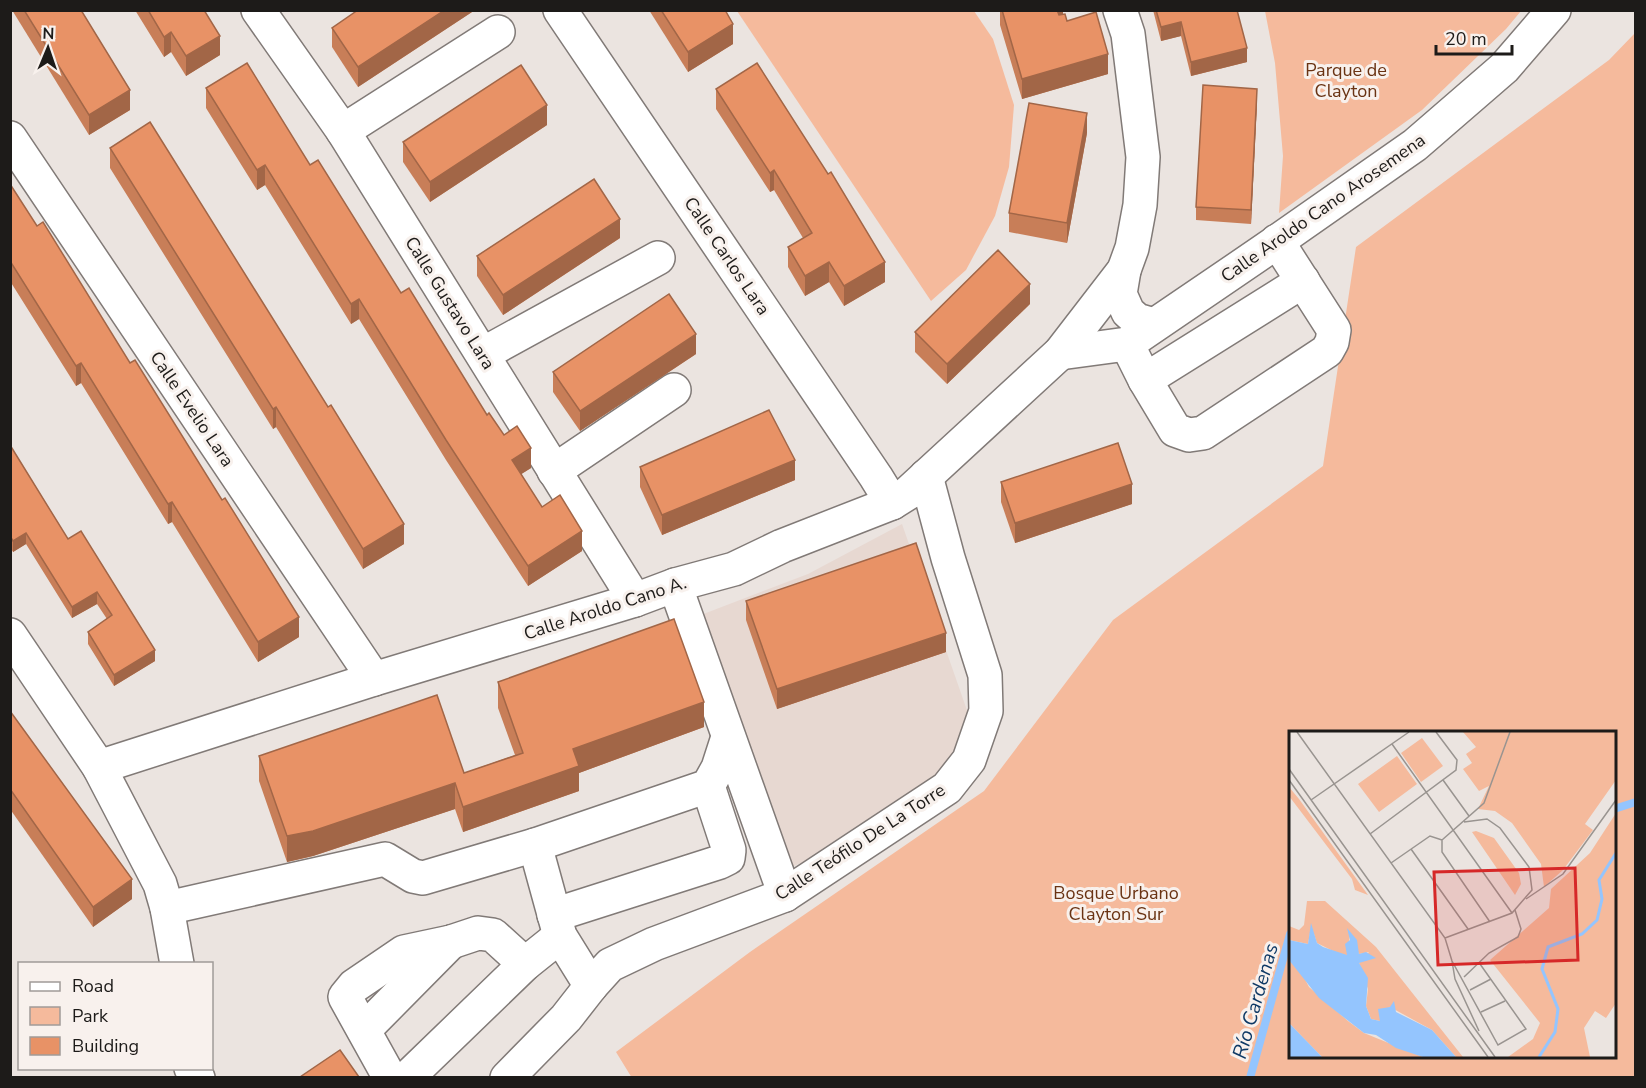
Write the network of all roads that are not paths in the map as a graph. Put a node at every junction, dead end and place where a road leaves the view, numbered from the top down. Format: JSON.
{"nodes":[{"id":1,"x":258,"y":10,"type":"edge"},
{"id":2,"x":561,"y":10,"type":"edge"},
{"id":3,"x":1120,"y":10,"type":"edge"},
{"id":4,"x":1554,"y":10,"type":"edge"},
{"id":5,"x":498,"y":32,"type":"dead end"},
{"id":6,"x":343,"y":131,"type":"junction"},
{"id":7,"x":10,"y":138,"type":"edge"},
{"id":8,"x":1277,"y":242,"type":"junction"},
{"id":9,"x":658,"y":258,"type":"dead end"},
{"id":10,"x":1124,"y":270,"type":"junction"},
{"id":11,"x":1303,"y":281,"type":"junction"},
{"id":12,"x":1154,"y":325,"type":"junction"},
{"id":13,"x":1127,"y":344,"type":"junction"},
{"id":14,"x":1060,"y":353,"type":"junction"},
{"id":15,"x":483,"y":354,"type":"junction"},
{"id":16,"x":1145,"y":380,"type":"junction"},
{"id":17,"x":674,"y":390,"type":"dead end"},
{"id":18,"x":554,"y":471,"type":"junction"},
{"id":19,"x":926,"y":476,"type":"junction"},
{"id":20,"x":892,"y":503,"type":"junction"},
{"id":21,"x":675,"y":585,"type":"junction"},
{"id":22,"x":635,"y":600,"type":"junction"},
{"id":23,"x":10,"y":635,"type":"edge"},
{"id":24,"x":374,"y":680,"type":"junction"},
{"id":25,"x":728,"y":737,"type":"junction"},
{"id":26,"x":99,"y":767,"type":"junction"},
{"id":27,"x":708,"y":786,"type":"junction"},
{"id":28,"x":535,"y":845,"type":"junction"},
{"id":29,"x":785,"y":895,"type":"junction"},
{"id":30,"x":168,"y":908,"type":"junction"},
{"id":31,"x":558,"y":925,"type":"junction"},
{"id":32,"x":177,"y":962,"type":"edge"},
{"id":33,"x":525,"y":964,"type":"junction"},
{"id":34,"x":591,"y":986,"type":"junction"},
{"id":35,"x":390,"y":1077,"type":"edge"},
{"id":36,"x":407,"y":1077,"type":"edge"},
{"id":37,"x":507,"y":1077,"type":"edge"}],
"edges":[{"from":1,"to":6,"type":"street","name":"Calle Gustavo Lara"},
{"from":2,"to":20,"type":"street","name":"Calle Carlos Lara"},
{"from":3,"to":10,"type":"street"},
{"from":4,"to":8,"type":"street","name":"Calle Aroldo Cano Arosemena"},
{"from":5,"to":6,"type":"street"},
{"from":6,"to":15,"type":"street","name":"Calle Gustavo Lara"},
{"from":7,"to":24,"type":"street","name":"Calle Evelio Lara"},
{"from":8,"to":11,"type":"street"},
{"from":8,"to":12,"type":"street","name":"Calle Aroldo Cano Arosemena"},
{"from":9,"to":15,"type":"street"},
{"from":10,"to":12,"type":"street"},
{"from":10,"to":14,"type":"street","name":"Calle Aroldo Cano A."},
{"from":11,"to":16,"type":"street"},
{"from":11,"to":16,"type":"street"},
{"from":12,"to":13,"type":"street","name":"Calle Aroldo Cano Arosemena"},
{"from":13,"to":14,"type":"street","name":"Calle Aroldo Cano Arosemena"},
{"from":13,"to":16,"type":"street"},
{"from":14,"to":19,"type":"street","name":"Calle Aroldo Cano A."},
{"from":15,"to":18,"type":"street","name":"Calle Gustavo Lara"},
{"from":17,"to":18,"type":"street"},
{"from":18,"to":22,"type":"street","name":"Calle Gustavo Lara"},
{"from":19,"to":20,"type":"street","name":"Calle Aroldo Cano A."},
{"from":19,"to":29,"type":"street","name":"Calle Teófilo De La Torre"},
{"from":20,"to":21,"type":"street","name":"Calle Aroldo Cano A."},
{"from":21,"to":22,"type":"street","name":"Calle Aroldo Cano A."},
{"from":21,"to":25,"type":"street"},
{"from":22,"to":24,"type":"street","name":"Calle Aroldo Cano A."},
{"from":23,"to":26,"type":"street"},
{"from":24,"to":26,"type":"street","name":"Calle Aroldo Cano A."},
{"from":25,"to":27,"type":"street"},
{"from":25,"to":29,"type":"street"},
{"from":26,"to":30,"type":"street"},
{"from":27,"to":28,"type":"street"},
{"from":27,"to":31,"type":"street"},
{"from":28,"to":30,"type":"street"},
{"from":28,"to":31,"type":"street"},
{"from":29,"to":34,"type":"street","name":"Calle Teófilo De La Torre"},
{"from":30,"to":32,"type":"street"},
{"from":31,"to":33,"type":"street"},
{"from":31,"to":34,"type":"street"},
{"from":33,"to":35,"type":"street"},
{"from":33,"to":36,"type":"street"},
{"from":34,"to":37,"type":"street","name":"Calle Teófilo De La Torre"}]}
